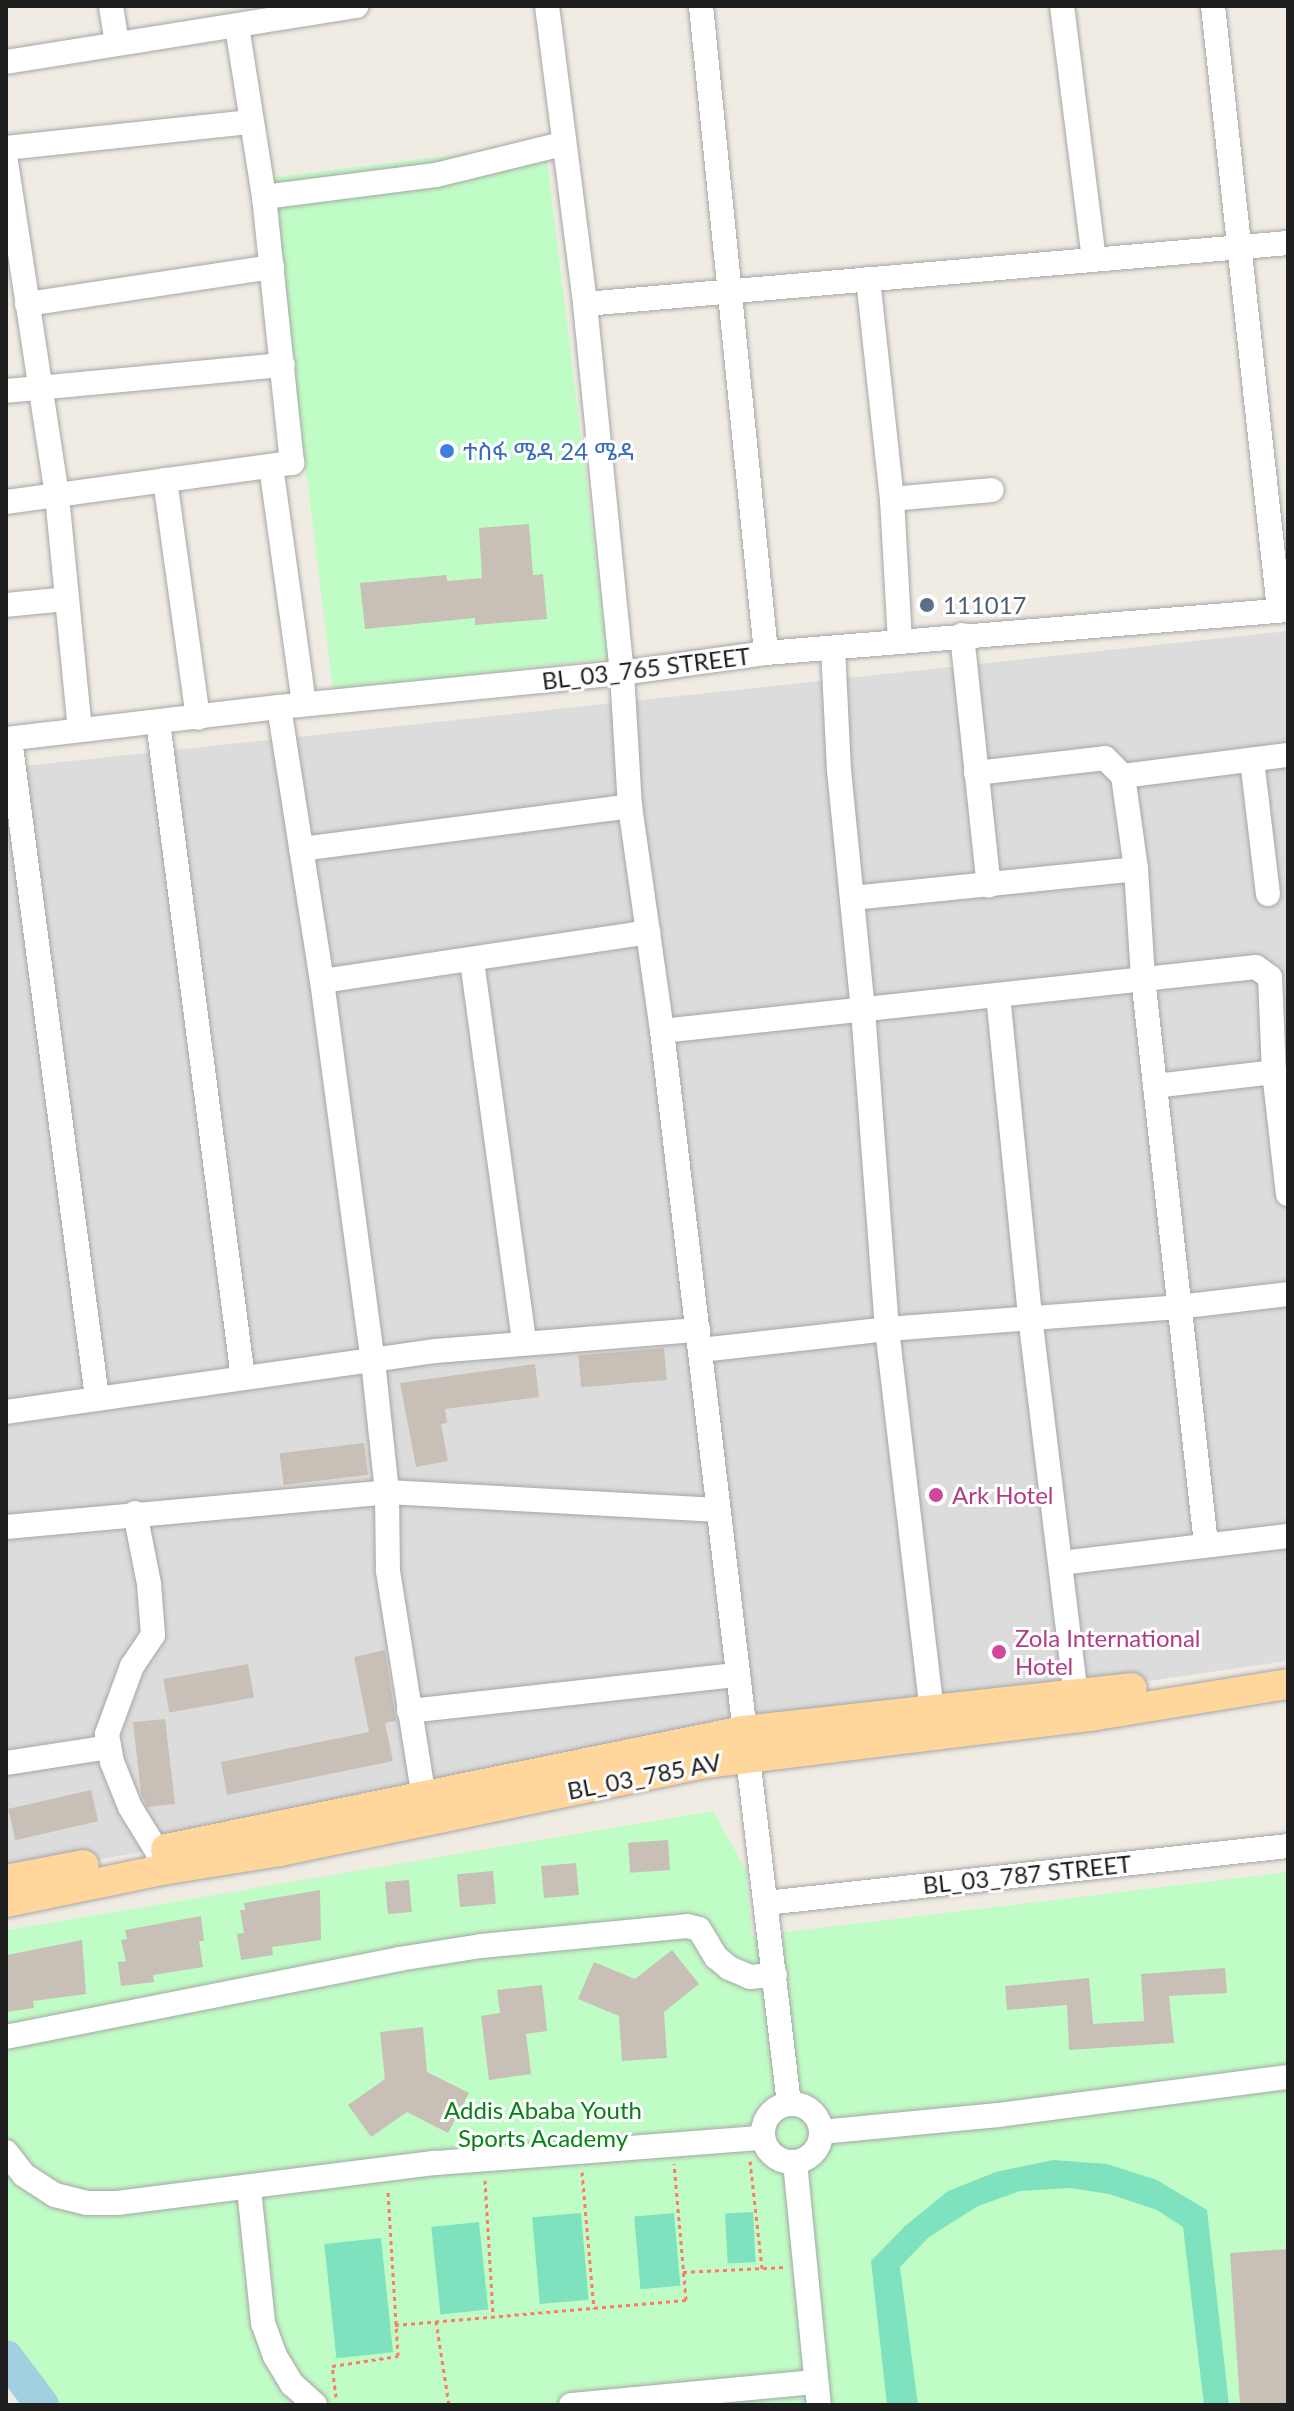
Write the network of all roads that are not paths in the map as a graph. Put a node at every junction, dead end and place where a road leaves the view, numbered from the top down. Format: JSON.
{"nodes":[{"id":1,"x":111,"y":6,"type":"edge"},
{"id":2,"x":357,"y":6,"type":"edge"},
{"id":3,"x":547,"y":6,"type":"edge"},
{"id":4,"x":701,"y":6,"type":"edge"},
{"id":5,"x":1062,"y":6,"type":"edge"},
{"id":6,"x":1213,"y":6,"type":"edge"},
{"id":7,"x":237,"y":27,"type":"junction"},
{"id":8,"x":117,"y":44,"type":"junction"},
{"id":9,"x":6,"y":62,"type":"edge"},
{"id":10,"x":251,"y":122,"type":"junction"},
{"id":11,"x":562,"y":144,"type":"junction"},
{"id":12,"x":6,"y":148,"type":"edge"},
{"id":13,"x":7,"y":173,"type":"edge"},
{"id":14,"x":264,"y":197,"type":"junction"},
{"id":15,"x":1288,"y":243,"type":"edge"},
{"id":16,"x":1240,"y":248,"type":"junction"},
{"id":17,"x":1094,"y":259,"type":"junction"},
{"id":18,"x":272,"y":267,"type":"junction"},
{"id":19,"x":868,"y":279,"type":"junction"},
{"id":20,"x":19,"y":290,"type":"edge"},
{"id":21,"x":731,"y":292,"type":"junction"},
{"id":22,"x":585,"y":304,"type":"junction"},
{"id":23,"x":283,"y":365,"type":"junction"},
{"id":24,"x":39,"y":387,"type":"junction"},
{"id":25,"x":6,"y":391,"type":"edge"},
{"id":26,"x":271,"y":466,"type":"junction"},
{"id":27,"x":165,"y":480,"type":"junction"},
{"id":28,"x":992,"y":490,"type":"dead end"},
{"id":29,"x":57,"y":496,"type":"junction"},
{"id":30,"x":892,"y":499,"type":"junction"},
{"id":31,"x":6,"y":502,"type":"edge"},
{"id":32,"x":67,"y":599,"type":"junction"},
{"id":33,"x":6,"y":605,"type":"edge"},
{"id":34,"x":1283,"y":610,"type":"edge"},
{"id":35,"x":962,"y":635,"type":"junction"},
{"id":36,"x":900,"y":640,"type":"junction"},
{"id":37,"x":833,"y":648,"type":"junction"},
{"id":38,"x":766,"y":653,"type":"junction"},
{"id":39,"x":622,"y":673,"type":"junction"},
{"id":40,"x":304,"y":704,"type":"junction"},
{"id":41,"x":279,"y":707,"type":"junction"},
{"id":42,"x":198,"y":718,"type":"junction"},
{"id":43,"x":158,"y":722,"type":"junction"},
{"id":44,"x":80,"y":729,"type":"junction"},
{"id":45,"x":8,"y":739,"type":"edge"},
{"id":46,"x":1288,"y":755,"type":"edge"},
{"id":47,"x":1252,"y":760,"type":"junction"},
{"id":48,"x":976,"y":773,"type":"junction"},
{"id":49,"x":1123,"y":776,"type":"junction"},
{"id":50,"x":630,"y":806,"type":"junction"},
{"id":51,"x":301,"y":849,"type":"junction"},
{"id":52,"x":1136,"y":869,"type":"junction"},
{"id":53,"x":989,"y":886,"type":"junction"},
{"id":54,"x":1268,"y":894,"type":"dead end"},
{"id":55,"x":852,"y":898,"type":"junction"},
{"id":56,"x":648,"y":932,"type":"junction"},
{"id":57,"x":472,"y":961,"type":"junction"},
{"id":58,"x":1143,"y":978,"type":"junction"},
{"id":59,"x":322,"y":981,"type":"junction"},
{"id":60,"x":998,"y":995,"type":"junction"},
{"id":61,"x":863,"y":1010,"type":"junction"},
{"id":62,"x":662,"y":1031,"type":"junction"},
{"id":63,"x":1274,"y":1072,"type":"junction"},
{"id":64,"x":1155,"y":1086,"type":"junction"},
{"id":65,"x":1288,"y":1194,"type":"edge"},
{"id":66,"x":1288,"y":1294,"type":"edge"},
{"id":67,"x":1178,"y":1307,"type":"junction"},
{"id":68,"x":1030,"y":1316,"type":"junction"},
{"id":69,"x":887,"y":1329,"type":"junction"},
{"id":70,"x":699,"y":1340,"type":"junction"},
{"id":71,"x":524,"y":1341,"type":"junction"},
{"id":72,"x":373,"y":1361,"type":"junction"},
{"id":73,"x":243,"y":1378,"type":"junction"},
{"id":74,"x":97,"y":1397,"type":"junction"},
{"id":75,"x":6,"y":1412,"type":"edge"},
{"id":76,"x":387,"y":1492,"type":"junction"},
{"id":77,"x":719,"y":1510,"type":"junction"},
{"id":78,"x":135,"y":1513,"type":"junction"},
{"id":79,"x":6,"y":1527,"type":"edge"},
{"id":80,"x":1288,"y":1536,"type":"edge"},
{"id":81,"x":1206,"y":1544,"type":"junction"},
{"id":82,"x":1061,"y":1563,"type":"junction"},
{"id":83,"x":1288,"y":1664,"type":"edge"},
{"id":84,"x":737,"y":1675,"type":"junction"},
{"id":85,"x":1288,"y":1684,"type":"edge"},
{"id":86,"x":1076,"y":1696,"type":"junction"},
{"id":87,"x":409,"y":1711,"type":"junction"},
{"id":88,"x":932,"y":1711,"type":"junction"},
{"id":89,"x":746,"y":1744,"type":"junction"},
{"id":90,"x":109,"y":1747,"type":"junction"},
{"id":91,"x":6,"y":1763,"type":"edge"},
{"id":92,"x":424,"y":1799,"type":"junction"},
{"id":93,"x":1288,"y":1846,"type":"edge"},
{"id":94,"x":160,"y":1860,"type":"junction"},
{"id":95,"x":6,"y":1880,"type":"edge"},
{"id":96,"x":6,"y":1902,"type":"edge"},
{"id":97,"x":766,"y":1903,"type":"junction"},
{"id":98,"x":775,"y":1975,"type":"junction"},
{"id":99,"x":6,"y":2037,"type":"edge"},
{"id":100,"x":1288,"y":2077,"type":"edge"},
{"id":101,"x":789,"y":2104,"type":"junction"},
{"id":102,"x":821,"y":2132,"type":"junction"},
{"id":103,"x":756,"y":2139,"type":"junction"},
{"id":104,"x":6,"y":2152,"type":"edge"},
{"id":105,"x":795,"y":2162,"type":"junction"},
{"id":106,"x":249,"y":2189,"type":"junction"},
{"id":107,"x":818,"y":2394,"type":"edge"},
{"id":108,"x":315,"y":2405,"type":"edge"},
{"id":109,"x":571,"y":2405,"type":"edge"}],
"edges":[{"from":1,"to":8,"type":"street"},
{"from":2,"to":7,"type":"street"},
{"from":3,"to":11,"type":"street"},
{"from":4,"to":21,"type":"street"},
{"from":5,"to":17,"type":"street"},
{"from":6,"to":16,"type":"street"},
{"from":7,"to":8,"type":"street"},
{"from":7,"to":10,"type":"street"},
{"from":8,"to":9,"type":"street"},
{"from":10,"to":12,"type":"street"},
{"from":10,"to":14,"type":"street"},
{"from":11,"to":14,"type":"street"},
{"from":11,"to":22,"type":"street"},
{"from":13,"to":20,"type":"street"},
{"from":14,"to":18,"type":"street"},
{"from":15,"to":16,"type":"street"},
{"from":16,"to":17,"type":"street"},
{"from":16,"to":34,"type":"street"},
{"from":17,"to":19,"type":"street"},
{"from":18,"to":20,"type":"street"},
{"from":18,"to":23,"type":"street"},
{"from":19,"to":21,"type":"street"},
{"from":19,"to":30,"type":"street"},
{"from":20,"to":24,"type":"street"},
{"from":21,"to":22,"type":"street"},
{"from":21,"to":38,"type":"street"},
{"from":22,"to":39,"type":"street"},
{"from":23,"to":24,"type":"street"},
{"from":23,"to":26,"type":"street"},
{"from":24,"to":25,"type":"street"},
{"from":24,"to":29,"type":"street"},
{"from":26,"to":27,"type":"street"},
{"from":26,"to":40,"type":"street"},
{"from":27,"to":29,"type":"street"},
{"from":27,"to":42,"type":"street"},
{"from":28,"to":30,"type":"street"},
{"from":29,"to":31,"type":"street"},
{"from":29,"to":32,"type":"street"},
{"from":30,"to":36,"type":"street"},
{"from":32,"to":33,"type":"street"},
{"from":32,"to":44,"type":"street"},
{"from":34,"to":35,"type":"street","name":"BL_03_765 STREET"},
{"from":35,"to":36,"type":"street","name":"BL_03_765 STREET"},
{"from":35,"to":48,"type":"street"},
{"from":36,"to":37,"type":"street","name":"BL_03_765 STREET"},
{"from":37,"to":38,"type":"street","name":"BL_03_765 STREET"},
{"from":37,"to":55,"type":"street"},
{"from":38,"to":39,"type":"street","name":"BL_03_765 STREET"},
{"from":39,"to":40,"type":"street","name":"BL_03_765 STREET"},
{"from":39,"to":50,"type":"street"},
{"from":40,"to":41,"type":"street","name":"BL_03_765 STREET"},
{"from":41,"to":42,"type":"street","name":"BL_03_765 STREET"},
{"from":41,"to":51,"type":"street"},
{"from":42,"to":43,"type":"street","name":"BL_03_765 STREET"},
{"from":43,"to":44,"type":"street","name":"BL_03_765 STREET"},
{"from":43,"to":73,"type":"street"},
{"from":44,"to":45,"type":"street","name":"BL_03_765 STREET"},
{"from":45,"to":74,"type":"street"},
{"from":46,"to":47,"type":"street"},
{"from":47,"to":49,"type":"street"},
{"from":47,"to":54,"type":"street"},
{"from":48,"to":49,"type":"street"},
{"from":48,"to":53,"type":"street"},
{"from":49,"to":52,"type":"street"},
{"from":50,"to":51,"type":"street"},
{"from":50,"to":56,"type":"street"},
{"from":51,"to":59,"type":"street"},
{"from":52,"to":53,"type":"street"},
{"from":52,"to":58,"type":"street"},
{"from":53,"to":55,"type":"street"},
{"from":55,"to":61,"type":"street"},
{"from":56,"to":57,"type":"street"},
{"from":56,"to":62,"type":"street"},
{"from":57,"to":59,"type":"street"},
{"from":57,"to":71,"type":"street"},
{"from":58,"to":60,"type":"street"},
{"from":58,"to":63,"type":"street"},
{"from":58,"to":64,"type":"street"},
{"from":59,"to":72,"type":"street"},
{"from":60,"to":61,"type":"street"},
{"from":60,"to":68,"type":"street"},
{"from":61,"to":62,"type":"street"},
{"from":61,"to":69,"type":"street"},
{"from":62,"to":70,"type":"street"},
{"from":63,"to":64,"type":"street"},
{"from":63,"to":65,"type":"street"},
{"from":64,"to":67,"type":"street"},
{"from":66,"to":67,"type":"street"},
{"from":67,"to":68,"type":"street"},
{"from":67,"to":81,"type":"street"},
{"from":68,"to":69,"type":"street"},
{"from":68,"to":82,"type":"street"},
{"from":69,"to":70,"type":"street"},
{"from":69,"to":88,"type":"street"},
{"from":70,"to":71,"type":"street"},
{"from":70,"to":77,"type":"street"},
{"from":71,"to":72,"type":"street"},
{"from":72,"to":73,"type":"street"},
{"from":72,"to":76,"type":"street"},
{"from":73,"to":74,"type":"street"},
{"from":74,"to":75,"type":"street"},
{"from":76,"to":77,"type":"street"},
{"from":76,"to":78,"type":"street"},
{"from":76,"to":87,"type":"street"},
{"from":77,"to":84,"type":"street"},
{"from":78,"to":79,"type":"street"},
{"from":78,"to":90,"type":"street"},
{"from":80,"to":81,"type":"street"},
{"from":81,"to":82,"type":"street"},
{"from":82,"to":86,"type":"street"},
{"from":83,"to":86,"type":"main road","name":"BL_03_785 AV"},
{"from":84,"to":87,"type":"street"},
{"from":84,"to":89,"type":"street"},
{"from":85,"to":89,"type":"main road","name":"BL_03_785 AV"},
{"from":86,"to":88,"type":"main road","name":"BL_03_785 AV"},
{"from":87,"to":92,"type":"street"},
{"from":88,"to":89,"type":"main road","name":"BL_03_785 AV"},
{"from":89,"to":92,"type":"main road","name":"BL_03_785 AV"},
{"from":89,"to":94,"type":"main road","name":"BL_03_785 AV"},
{"from":89,"to":97,"type":"street"},
{"from":90,"to":91,"type":"street"},
{"from":90,"to":94,"type":"street"},
{"from":92,"to":94,"type":"main road","name":"BL_03_785 AV"},
{"from":93,"to":97,"type":"street","name":"BL_03_787 STREET"},
{"from":94,"to":95,"type":"main road","name":"BL_03_785 AV"},
{"from":94,"to":96,"type":"main road","name":"BL_03_785 AV"},
{"from":97,"to":98,"type":"street"},
{"from":98,"to":99,"type":"street"},
{"from":98,"to":101,"type":"street"},
{"from":100,"to":102,"type":"street"},
{"from":101,"to":102,"type":"street"},
{"from":101,"to":103,"type":"street"},
{"from":102,"to":105,"type":"street"},
{"from":103,"to":105,"type":"street"},
{"from":103,"to":106,"type":"street"},
{"from":104,"to":106,"type":"street"},
{"from":105,"to":107,"type":"street"},
{"from":106,"to":108,"type":"street"},
{"from":107,"to":109,"type":"street"}]}
